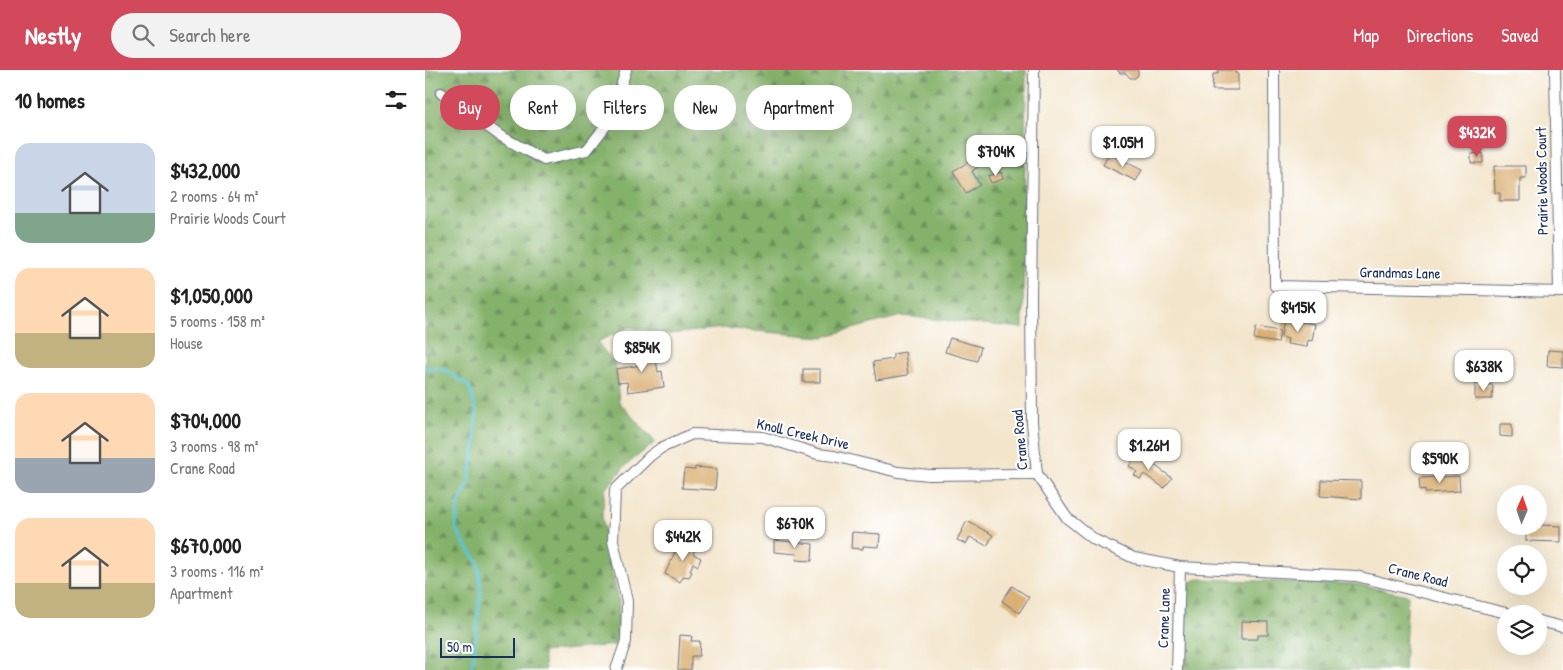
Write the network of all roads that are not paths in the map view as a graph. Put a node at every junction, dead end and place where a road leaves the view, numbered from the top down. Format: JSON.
{"nodes":[{"id":1,"x":626,"y":70,"type":"edge"},
{"id":2,"x":1034,"y":70,"type":"edge"},
{"id":3,"x":1274,"y":70,"type":"edge"},
{"id":4,"x":1555,"y":70,"type":"edge"},
{"id":5,"x":492,"y":130,"type":"edge"},
{"id":6,"x":1561,"y":292,"type":"edge"},
{"id":7,"x":1037,"y":474,"type":"junction"},
{"id":8,"x":1180,"y":567,"type":"junction"},
{"id":9,"x":1497,"y":611,"type":"edge"},
{"id":10,"x":1547,"y":623,"type":"edge"},
{"id":11,"x":1563,"y":627,"type":"edge"},
{"id":12,"x":616,"y":670,"type":"edge"},
{"id":13,"x":1177,"y":670,"type":"edge"}],
"edges":[{"from":1,"to":5,"type":"street"},
{"from":2,"to":7,"type":"street","name":"Crane Road"},
{"from":3,"to":6,"type":"street","name":"Grandmas Lane"},
{"from":4,"to":6,"type":"street","name":"Prairie Woods Court"},
{"from":7,"to":8,"type":"street","name":"Crane Road"},
{"from":7,"to":12,"type":"street","name":"Knoll Creek Drive"},
{"from":8,"to":9,"type":"street","name":"Crane Road"},
{"from":8,"to":13,"type":"street","name":"Crane Lane"},
{"from":10,"to":11,"type":"street"}]}
